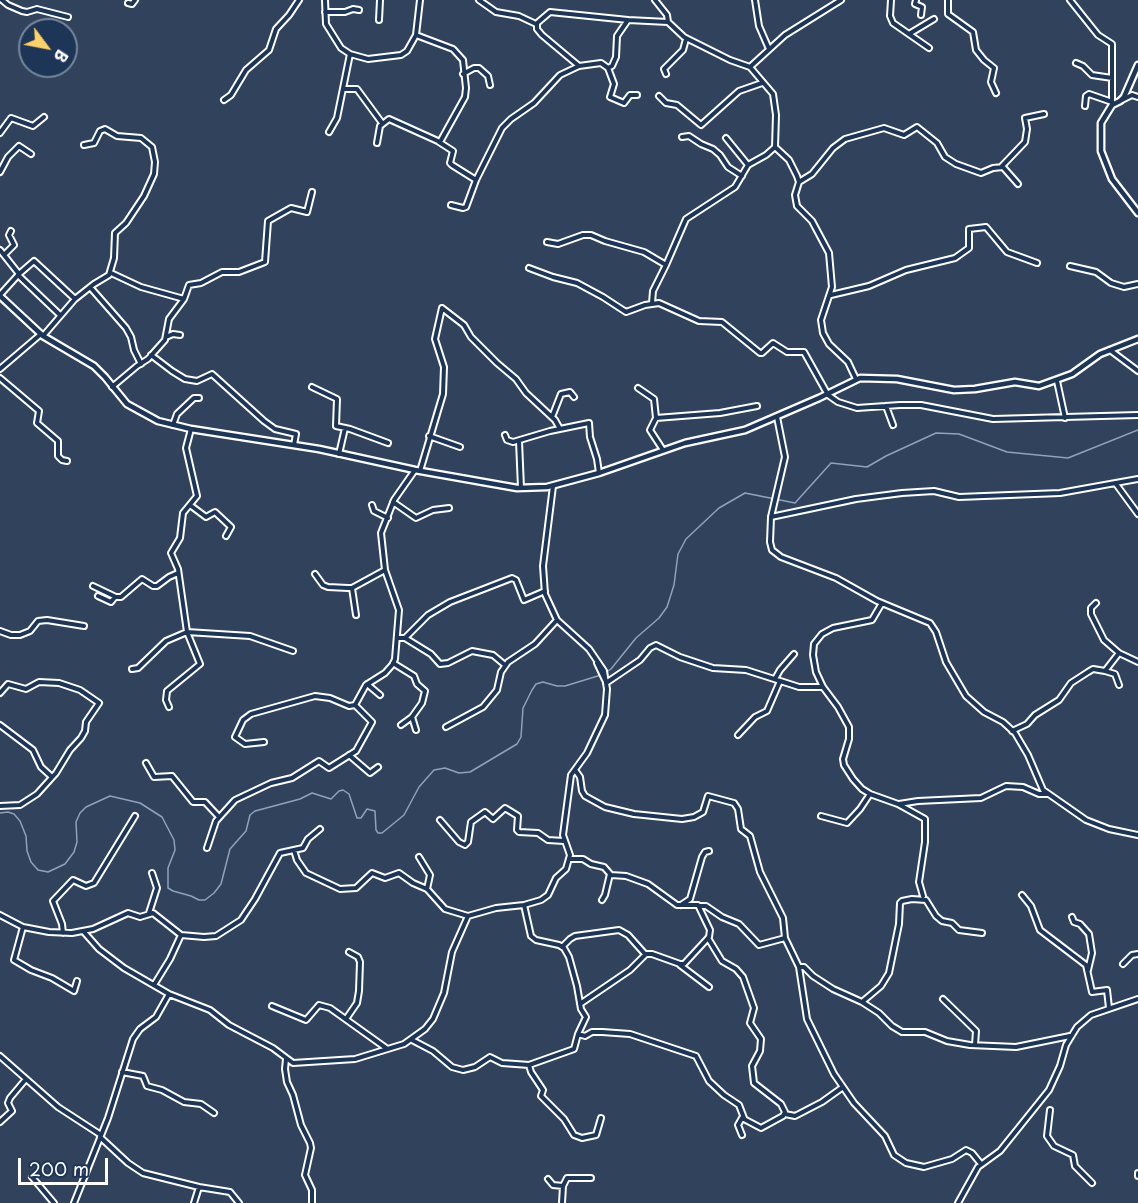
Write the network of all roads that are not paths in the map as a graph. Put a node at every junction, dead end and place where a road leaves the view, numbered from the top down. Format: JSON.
{"nodes":[{"id":1,"x":2,"y":0,"type":"edge"},
{"id":2,"x":135,"y":0,"type":"edge"},
{"id":3,"x":299,"y":0,"type":"edge"},
{"id":4,"x":325,"y":0,"type":"edge"},
{"id":5,"x":380,"y":0,"type":"edge"},
{"id":6,"x":420,"y":0,"type":"edge"},
{"id":7,"x":479,"y":0,"type":"edge"},
{"id":8,"x":655,"y":0,"type":"edge"},
{"id":9,"x":755,"y":0,"type":"edge"},
{"id":10,"x":841,"y":0,"type":"edge"},
{"id":11,"x":891,"y":0,"type":"edge"},
{"id":12,"x":916,"y":0,"type":"edge"},
{"id":13,"x":948,"y":0,"type":"edge"},
{"id":14,"x":1070,"y":0,"type":"edge"},
{"id":15,"x":128,"y":3,"type":"dead end"},
{"id":16,"x":359,"y":10,"type":"dead end"},
{"id":17,"x":325,"y":12,"type":"junction"},
{"id":18,"x":921,"y":15,"type":"dead end"},
{"id":19,"x":68,"y":18,"type":"dead end"},
{"id":20,"x":934,"y":19,"type":"dead end"},
{"id":21,"x":378,"y":20,"type":"dead end"},
{"id":22,"x":628,"y":20,"type":"junction"},
{"id":23,"x":668,"y":22,"type":"junction"},
{"id":24,"x":537,"y":24,"type":"junction"},
{"id":25,"x":909,"y":34,"type":"junction"},
{"id":26,"x":416,"y":35,"type":"junction"},
{"id":27,"x":687,"y":39,"type":"junction"},
{"id":28,"x":929,"y":48,"type":"dead end"},
{"id":29,"x":770,"y":49,"type":"junction"},
{"id":30,"x":350,"y":54,"type":"junction"},
{"id":31,"x":1076,"y":63,"type":"dead end"},
{"id":32,"x":1138,"y":65,"type":"edge"},
{"id":33,"x":579,"y":66,"type":"junction"},
{"id":34,"x":750,"y":67,"type":"junction"},
{"id":35,"x":608,"y":68,"type":"junction"},
{"id":36,"x":463,"y":74,"type":"junction"},
{"id":37,"x":666,"y":74,"type":"dead end"},
{"id":38,"x":1112,"y":78,"type":"junction"},
{"id":39,"x":762,"y":83,"type":"junction"},
{"id":40,"x":490,"y":85,"type":"dead end"},
{"id":41,"x":344,"y":89,"type":"junction"},
{"id":42,"x":996,"y":93,"type":"dead end"},
{"id":43,"x":637,"y":95,"type":"dead end"},
{"id":44,"x":659,"y":96,"type":"dead end"},
{"id":45,"x":1138,"y":97,"type":"edge"},
{"id":46,"x":224,"y":100,"type":"dead end"},
{"id":47,"x":1122,"y":100,"type":"junction"},
{"id":48,"x":1112,"y":104,"type":"junction"},
{"id":49,"x":1085,"y":106,"type":"dead end"},
{"id":50,"x":1044,"y":114,"type":"dead end"},
{"id":51,"x":44,"y":117,"type":"dead end"},
{"id":52,"x":382,"y":123,"type":"junction"},
{"id":53,"x":329,"y":132,"type":"dead end"},
{"id":54,"x":0,"y":133,"type":"edge"},
{"id":55,"x":682,"y":137,"type":"dead end"},
{"id":56,"x":726,"y":138,"type":"dead end"},
{"id":57,"x":439,"y":142,"type":"junction"},
{"id":58,"x":377,"y":143,"type":"dead end"},
{"id":59,"x":84,"y":145,"type":"dead end"},
{"id":60,"x":775,"y":147,"type":"junction"},
{"id":61,"x":31,"y":154,"type":"dead end"},
{"id":62,"x":748,"y":165,"type":"junction"},
{"id":63,"x":1002,"y":166,"type":"junction"},
{"id":64,"x":0,"y":172,"type":"edge"},
{"id":65,"x":742,"y":176,"type":"junction"},
{"id":66,"x":476,"y":180,"type":"junction"},
{"id":67,"x":799,"y":182,"type":"junction"},
{"id":68,"x":1018,"y":184,"type":"dead end"},
{"id":69,"x":312,"y":192,"type":"dead end"},
{"id":70,"x":451,"y":205,"type":"dead end"},
{"id":71,"x":1138,"y":213,"type":"edge"},
{"id":72,"x":10,"y":231,"type":"dead end"},
{"id":73,"x":547,"y":242,"type":"dead end"},
{"id":74,"x":0,"y":250,"type":"edge"},
{"id":75,"x":4,"y":255,"type":"junction"},
{"id":76,"x":1037,"y":263,"type":"dead end"},
{"id":77,"x":666,"y":265,"type":"junction"},
{"id":78,"x":1070,"y":266,"type":"dead end"},
{"id":79,"x":529,"y":268,"type":"dead end"},
{"id":80,"x":111,"y":273,"type":"junction"},
{"id":81,"x":18,"y":274,"type":"junction"},
{"id":82,"x":1138,"y":284,"type":"edge"},
{"id":83,"x":90,"y":287,"type":"junction"},
{"id":84,"x":830,"y":295,"type":"junction"},
{"id":85,"x":0,"y":296,"type":"edge"},
{"id":86,"x":75,"y":299,"type":"junction"},
{"id":87,"x":184,"y":299,"type":"junction"},
{"id":88,"x":652,"y":303,"type":"junction"},
{"id":89,"x":60,"y":315,"type":"junction"},
{"id":90,"x":42,"y":335,"type":"junction"},
{"id":91,"x":180,"y":335,"type":"dead end"},
{"id":92,"x":166,"y":337,"type":"junction"},
{"id":93,"x":1138,"y":339,"type":"edge"},
{"id":94,"x":1110,"y":350,"type":"junction"},
{"id":95,"x":151,"y":355,"type":"junction"},
{"id":96,"x":141,"y":364,"type":"junction"},
{"id":97,"x":0,"y":369,"type":"edge"},
{"id":98,"x":1138,"y":371,"type":"edge"},
{"id":99,"x":0,"y":378,"type":"edge"},
{"id":100,"x":856,"y":379,"type":"junction"},
{"id":101,"x":1057,"y":381,"type":"junction"},
{"id":102,"x":112,"y":387,"type":"junction"},
{"id":103,"x":312,"y":387,"type":"dead end"},
{"id":104,"x":638,"y":388,"type":"dead end"},
{"id":105,"x":827,"y":394,"type":"junction"},
{"id":106,"x":574,"y":397,"type":"dead end"},
{"id":107,"x":199,"y":398,"type":"dead end"},
{"id":108,"x":757,"y":406,"type":"dead end"},
{"id":109,"x":886,"y":406,"type":"junction"},
{"id":110,"x":1138,"y":415,"type":"edge"},
{"id":111,"x":552,"y":417,"type":"junction"},
{"id":112,"x":777,"y":417,"type":"junction"},
{"id":113,"x":656,"y":418,"type":"junction"},
{"id":114,"x":1065,"y":418,"type":"junction"},
{"id":115,"x":893,"y":425,"type":"dead end"},
{"id":116,"x":173,"y":426,"type":"junction"},
{"id":117,"x":345,"y":428,"type":"junction"},
{"id":118,"x":191,"y":429,"type":"junction"},
{"id":119,"x":560,"y":429,"type":"junction"},
{"id":120,"x":505,"y":435,"type":"dead end"},
{"id":121,"x":429,"y":436,"type":"junction"},
{"id":122,"x":519,"y":441,"type":"junction"},
{"id":123,"x":388,"y":443,"type":"dead end"},
{"id":124,"x":294,"y":445,"type":"junction"},
{"id":125,"x":460,"y":447,"type":"dead end"},
{"id":126,"x":663,"y":450,"type":"junction"},
{"id":127,"x":339,"y":454,"type":"junction"},
{"id":128,"x":67,"y":461,"type":"dead end"},
{"id":129,"x":417,"y":470,"type":"junction"},
{"id":130,"x":599,"y":473,"type":"junction"},
{"id":131,"x":1138,"y":479,"type":"edge"},
{"id":132,"x":1116,"y":484,"type":"junction"},
{"id":133,"x":553,"y":486,"type":"junction"},
{"id":134,"x":521,"y":488,"type":"junction"},
{"id":135,"x":393,"y":502,"type":"junction"},
{"id":136,"x":190,"y":505,"type":"junction"},
{"id":137,"x":372,"y":505,"type":"dead end"},
{"id":138,"x":449,"y":508,"type":"dead end"},
{"id":139,"x":1138,"y":514,"type":"edge"},
{"id":140,"x":771,"y":517,"type":"junction"},
{"id":141,"x":388,"y":518,"type":"junction"},
{"id":142,"x":226,"y":536,"type":"dead end"},
{"id":143,"x":385,"y":570,"type":"junction"},
{"id":144,"x":178,"y":573,"type":"junction"},
{"id":145,"x":315,"y":574,"type":"dead end"},
{"id":146,"x":93,"y":586,"type":"dead end"},
{"id":147,"x":352,"y":588,"type":"junction"},
{"id":148,"x":544,"y":591,"type":"junction"},
{"id":149,"x":98,"y":596,"type":"dead end"},
{"id":150,"x":116,"y":597,"type":"junction"},
{"id":151,"x":882,"y":603,"type":"junction"},
{"id":152,"x":1096,"y":603,"type":"dead end"},
{"id":153,"x":356,"y":615,"type":"dead end"},
{"id":154,"x":556,"y":621,"type":"junction"},
{"id":155,"x":84,"y":626,"type":"dead end"},
{"id":156,"x":0,"y":631,"type":"edge"},
{"id":157,"x":187,"y":632,"type":"junction"},
{"id":158,"x":397,"y":638,"type":"junction"},
{"id":159,"x":405,"y":638,"type":"junction"},
{"id":160,"x":293,"y":651,"type":"dead end"},
{"id":161,"x":1119,"y":653,"type":"junction"},
{"id":162,"x":794,"y":654,"type":"dead end"},
{"id":163,"x":1138,"y":662,"type":"edge"},
{"id":164,"x":393,"y":663,"type":"junction"},
{"id":165,"x":505,"y":665,"type":"junction"},
{"id":166,"x":132,"y":669,"type":"dead end"},
{"id":167,"x":1105,"y":671,"type":"junction"},
{"id":168,"x":778,"y":680,"type":"junction"},
{"id":169,"x":606,"y":682,"type":"junction"},
{"id":170,"x":368,"y":684,"type":"junction"},
{"id":171,"x":1119,"y":685,"type":"dead end"},
{"id":172,"x":823,"y":687,"type":"junction"},
{"id":173,"x":0,"y":693,"type":"edge"},
{"id":174,"x":380,"y":695,"type":"dead end"},
{"id":175,"x":355,"y":705,"type":"junction"},
{"id":176,"x":169,"y":707,"type":"dead end"},
{"id":177,"x":412,"y":717,"type":"junction"},
{"id":178,"x":0,"y":725,"type":"edge"},
{"id":179,"x":401,"y":725,"type":"dead end"},
{"id":180,"x":446,"y":727,"type":"dead end"},
{"id":181,"x":416,"y":730,"type":"dead end"},
{"id":182,"x":1012,"y":731,"type":"junction"},
{"id":183,"x":738,"y":735,"type":"dead end"},
{"id":184,"x":264,"y":742,"type":"dead end"},
{"id":185,"x":349,"y":755,"type":"junction"},
{"id":186,"x":146,"y":763,"type":"dead end"},
{"id":187,"x":378,"y":767,"type":"dead end"},
{"id":188,"x":575,"y":770,"type":"junction"},
{"id":189,"x":52,"y":777,"type":"junction"},
{"id":190,"x":870,"y":794,"type":"junction"},
{"id":191,"x":1047,"y":794,"type":"junction"},
{"id":192,"x":898,"y":804,"type":"junction"},
{"id":193,"x":0,"y":806,"type":"edge"},
{"id":194,"x":135,"y":816,"type":"dead end"},
{"id":195,"x":821,"y":816,"type":"dead end"},
{"id":196,"x":219,"y":817,"type":"junction"},
{"id":197,"x":440,"y":820,"type":"dead end"},
{"id":198,"x":320,"y":829,"type":"dead end"},
{"id":199,"x":1138,"y":835,"type":"edge"},
{"id":200,"x":564,"y":841,"type":"junction"},
{"id":201,"x":207,"y":848,"type":"dead end"},
{"id":202,"x":294,"y":850,"type":"junction"},
{"id":203,"x":709,"y":851,"type":"dead end"},
{"id":204,"x":419,"y":857,"type":"dead end"},
{"id":205,"x":570,"y":859,"type":"junction"},
{"id":206,"x":152,"y":873,"type":"dead end"},
{"id":207,"x":610,"y":874,"type":"junction"},
{"id":208,"x":427,"y":889,"type":"junction"},
{"id":209,"x":1022,"y":895,"type":"dead end"},
{"id":210,"x":922,"y":896,"type":"dead end"},
{"id":211,"x":602,"y":900,"type":"dead end"},
{"id":212,"x":524,"y":905,"type":"junction"},
{"id":213,"x":680,"y":906,"type":"junction"},
{"id":214,"x":699,"y":906,"type":"junction"},
{"id":215,"x":149,"y":914,"type":"junction"},
{"id":216,"x":0,"y":915,"type":"edge"},
{"id":217,"x":468,"y":916,"type":"junction"},
{"id":218,"x":1072,"y":917,"type":"dead end"},
{"id":219,"x":23,"y":927,"type":"junction"},
{"id":220,"x":84,"y":932,"type":"junction"},
{"id":221,"x":63,"y":933,"type":"junction"},
{"id":222,"x":982,"y":933,"type":"dead end"},
{"id":223,"x":181,"y":935,"type":"junction"},
{"id":224,"x":708,"y":938,"type":"junction"},
{"id":225,"x":785,"y":938,"type":"junction"},
{"id":226,"x":562,"y":947,"type":"junction"},
{"id":227,"x":349,"y":952,"type":"dead end"},
{"id":228,"x":645,"y":954,"type":"junction"},
{"id":229,"x":1138,"y":954,"type":"edge"},
{"id":230,"x":680,"y":964,"type":"junction"},
{"id":231,"x":1123,"y":964,"type":"dead end"},
{"id":232,"x":799,"y":967,"type":"junction"},
{"id":233,"x":1088,"y":971,"type":"junction"},
{"id":234,"x":77,"y":981,"type":"dead end"},
{"id":235,"x":154,"y":985,"type":"junction"},
{"id":236,"x":709,"y":987,"type":"dead end"},
{"id":237,"x":169,"y":994,"type":"junction"},
{"id":238,"x":943,"y":999,"type":"dead end"},
{"id":239,"x":1138,"y":999,"type":"edge"},
{"id":240,"x":862,"y":1002,"type":"junction"},
{"id":241,"x":580,"y":1004,"type":"junction"},
{"id":242,"x":272,"y":1006,"type":"dead end"},
{"id":243,"x":1109,"y":1008,"type":"junction"},
{"id":244,"x":346,"y":1019,"type":"junction"},
{"id":245,"x":578,"y":1034,"type":"junction"},
{"id":246,"x":1070,"y":1036,"type":"junction"},
{"id":247,"x":412,"y":1040,"type":"junction"},
{"id":248,"x":975,"y":1045,"type":"junction"},
{"id":249,"x":386,"y":1049,"type":"junction"},
{"id":250,"x":0,"y":1056,"type":"edge"},
{"id":251,"x":286,"y":1059,"type":"junction"},
{"id":252,"x":529,"y":1065,"type":"junction"},
{"id":253,"x":122,"y":1071,"type":"junction"},
{"id":254,"x":26,"y":1079,"type":"junction"},
{"id":255,"x":843,"y":1086,"type":"junction"},
{"id":256,"x":1050,"y":1110,"type":"dead end"},
{"id":257,"x":214,"y":1113,"type":"dead end"},
{"id":258,"x":785,"y":1114,"type":"junction"},
{"id":259,"x":601,"y":1118,"type":"dead end"},
{"id":260,"x":744,"y":1118,"type":"junction"},
{"id":261,"x":0,"y":1122,"type":"edge"},
{"id":262,"x":742,"y":1135,"type":"dead end"},
{"id":263,"x":100,"y":1136,"type":"junction"},
{"id":264,"x":981,"y":1164,"type":"junction"},
{"id":265,"x":32,"y":1177,"type":"dead end"},
{"id":266,"x":591,"y":1178,"type":"dead end"},
{"id":267,"x":548,"y":1179,"type":"dead end"},
{"id":268,"x":1092,"y":1183,"type":"dead end"},
{"id":269,"x":563,"y":1186,"type":"junction"},
{"id":270,"x":200,"y":1187,"type":"junction"},
{"id":271,"x":54,"y":1203,"type":"edge"},
{"id":272,"x":74,"y":1203,"type":"edge"},
{"id":273,"x":194,"y":1203,"type":"edge"},
{"id":274,"x":239,"y":1203,"type":"edge"},
{"id":275,"x":312,"y":1203,"type":"edge"},
{"id":276,"x":562,"y":1203,"type":"edge"},
{"id":277,"x":958,"y":1203,"type":"edge"}],
"edges":[{"from":1,"to":19,"type":"street"},
{"from":2,"to":15,"type":"street"},
{"from":3,"to":46,"type":"street"},
{"from":4,"to":17,"type":"street"},
{"from":5,"to":21,"type":"street"},
{"from":6,"to":26,"type":"street"},
{"from":7,"to":24,"type":"street"},
{"from":8,"to":23,"type":"street"},
{"from":9,"to":29,"type":"street"},
{"from":10,"to":29,"type":"street"},
{"from":11,"to":25,"type":"street"},
{"from":12,"to":18,"type":"street"},
{"from":13,"to":42,"type":"street"},
{"from":14,"to":38,"type":"street"},
{"from":16,"to":17,"type":"street"},
{"from":17,"to":30,"type":"street"},
{"from":20,"to":25,"type":"street"},
{"from":22,"to":23,"type":"street"},
{"from":22,"to":24,"type":"street"},
{"from":22,"to":35,"type":"street"},
{"from":23,"to":27,"type":"street"},
{"from":24,"to":33,"type":"street"},
{"from":25,"to":28,"type":"street"},
{"from":26,"to":30,"type":"street"},
{"from":26,"to":36,"type":"street"},
{"from":27,"to":34,"type":"street"},
{"from":27,"to":37,"type":"street"},
{"from":29,"to":34,"type":"street"},
{"from":30,"to":41,"type":"street"},
{"from":31,"to":38,"type":"street"},
{"from":32,"to":47,"type":"street"},
{"from":33,"to":35,"type":"street"},
{"from":33,"to":66,"type":"street"},
{"from":34,"to":39,"type":"street"},
{"from":35,"to":43,"type":"street"},
{"from":36,"to":40,"type":"street"},
{"from":36,"to":57,"type":"street"},
{"from":38,"to":48,"type":"street"},
{"from":39,"to":44,"type":"street"},
{"from":39,"to":60,"type":"street"},
{"from":41,"to":52,"type":"street"},
{"from":41,"to":53,"type":"street"},
{"from":45,"to":47,"type":"street"},
{"from":47,"to":48,"type":"street"},
{"from":48,"to":49,"type":"street"},
{"from":48,"to":71,"type":"street"},
{"from":50,"to":63,"type":"street"},
{"from":51,"to":54,"type":"street"},
{"from":52,"to":57,"type":"street"},
{"from":52,"to":58,"type":"street"},
{"from":55,"to":65,"type":"street"},
{"from":56,"to":62,"type":"street"},
{"from":57,"to":66,"type":"street"},
{"from":59,"to":80,"type":"street"},
{"from":60,"to":62,"type":"street"},
{"from":60,"to":67,"type":"street"},
{"from":61,"to":64,"type":"street"},
{"from":62,"to":65,"type":"street"},
{"from":63,"to":67,"type":"street"},
{"from":63,"to":68,"type":"street"},
{"from":65,"to":77,"type":"street"},
{"from":66,"to":70,"type":"street"},
{"from":67,"to":84,"type":"street"},
{"from":69,"to":87,"type":"street"},
{"from":72,"to":75,"type":"street"},
{"from":73,"to":77,"type":"street"},
{"from":74,"to":75,"type":"street"},
{"from":75,"to":81,"type":"street"},
{"from":76,"to":84,"type":"street"},
{"from":77,"to":88,"type":"street"},
{"from":78,"to":82,"type":"street"},
{"from":79,"to":88,"type":"street"},
{"from":80,"to":83,"type":"street"},
{"from":80,"to":87,"type":"street"},
{"from":81,"to":85,"type":"street"},
{"from":81,"to":86,"type":"street"},
{"from":81,"to":89,"type":"street"},
{"from":83,"to":86,"type":"street"},
{"from":83,"to":96,"type":"street"},
{"from":84,"to":100,"type":"street"},
{"from":85,"to":90,"type":"street"},
{"from":86,"to":89,"type":"street"},
{"from":87,"to":92,"type":"street"},
{"from":88,"to":105,"type":"street"},
{"from":89,"to":90,"type":"street"},
{"from":90,"to":97,"type":"street"},
{"from":90,"to":102,"type":"street"},
{"from":91,"to":92,"type":"street"},
{"from":92,"to":95,"type":"street"},
{"from":93,"to":94,"type":"street"},
{"from":94,"to":98,"type":"street"},
{"from":94,"to":101,"type":"street"},
{"from":95,"to":96,"type":"street"},
{"from":95,"to":124,"type":"street"},
{"from":96,"to":102,"type":"street"},
{"from":99,"to":128,"type":"street"},
{"from":100,"to":101,"type":"street"},
{"from":100,"to":105,"type":"street"},
{"from":101,"to":114,"type":"street"},
{"from":102,"to":116,"type":"street"},
{"from":103,"to":117,"type":"street"},
{"from":104,"to":113,"type":"street"},
{"from":105,"to":109,"type":"street"},
{"from":105,"to":112,"type":"street"},
{"from":106,"to":111,"type":"street"},
{"from":107,"to":116,"type":"street"},
{"from":108,"to":113,"type":"street"},
{"from":109,"to":114,"type":"street"},
{"from":109,"to":115,"type":"street"},
{"from":110,"to":114,"type":"street"},
{"from":111,"to":119,"type":"street"},
{"from":111,"to":121,"type":"street"},
{"from":112,"to":126,"type":"street"},
{"from":112,"to":140,"type":"street"},
{"from":113,"to":126,"type":"street"},
{"from":116,"to":118,"type":"street"},
{"from":117,"to":123,"type":"street"},
{"from":117,"to":127,"type":"street"},
{"from":118,"to":124,"type":"street"},
{"from":118,"to":136,"type":"street"},
{"from":119,"to":122,"type":"street"},
{"from":119,"to":130,"type":"street"},
{"from":120,"to":122,"type":"street"},
{"from":121,"to":125,"type":"street"},
{"from":121,"to":129,"type":"street"},
{"from":122,"to":134,"type":"street"},
{"from":124,"to":127,"type":"street"},
{"from":126,"to":130,"type":"street"},
{"from":127,"to":129,"type":"street"},
{"from":129,"to":134,"type":"street"},
{"from":129,"to":135,"type":"street"},
{"from":130,"to":133,"type":"street"},
{"from":131,"to":132,"type":"street"},
{"from":132,"to":139,"type":"street"},
{"from":132,"to":140,"type":"street"},
{"from":133,"to":134,"type":"street"},
{"from":133,"to":148,"type":"street"},
{"from":135,"to":138,"type":"street"},
{"from":135,"to":141,"type":"street"},
{"from":136,"to":142,"type":"street"},
{"from":136,"to":144,"type":"street"},
{"from":137,"to":141,"type":"street"},
{"from":140,"to":151,"type":"street"},
{"from":141,"to":143,"type":"street"},
{"from":143,"to":147,"type":"street"},
{"from":143,"to":158,"type":"street"},
{"from":144,"to":150,"type":"street"},
{"from":144,"to":157,"type":"street"},
{"from":145,"to":147,"type":"street"},
{"from":146,"to":150,"type":"street"},
{"from":147,"to":153,"type":"street"},
{"from":148,"to":154,"type":"street"},
{"from":148,"to":159,"type":"street"},
{"from":149,"to":150,"type":"street"},
{"from":151,"to":172,"type":"street"},
{"from":151,"to":182,"type":"street"},
{"from":152,"to":161,"type":"street"},
{"from":154,"to":165,"type":"street"},
{"from":154,"to":169,"type":"street"},
{"from":155,"to":156,"type":"street"},
{"from":157,"to":160,"type":"street"},
{"from":157,"to":166,"type":"street"},
{"from":157,"to":176,"type":"street"},
{"from":158,"to":159,"type":"street"},
{"from":158,"to":164,"type":"street"},
{"from":159,"to":165,"type":"street"},
{"from":161,"to":163,"type":"street"},
{"from":161,"to":167,"type":"street"},
{"from":162,"to":168,"type":"street"},
{"from":164,"to":170,"type":"street"},
{"from":164,"to":177,"type":"street"},
{"from":165,"to":180,"type":"street"},
{"from":167,"to":171,"type":"street"},
{"from":167,"to":182,"type":"street"},
{"from":168,"to":169,"type":"street"},
{"from":168,"to":172,"type":"street"},
{"from":168,"to":183,"type":"street"},
{"from":169,"to":188,"type":"street"},
{"from":170,"to":174,"type":"street"},
{"from":170,"to":175,"type":"street"},
{"from":172,"to":190,"type":"street"},
{"from":173,"to":189,"type":"street"},
{"from":175,"to":184,"type":"street"},
{"from":175,"to":185,"type":"street"},
{"from":177,"to":179,"type":"street"},
{"from":177,"to":181,"type":"street"},
{"from":178,"to":189,"type":"street"},
{"from":182,"to":191,"type":"street"},
{"from":185,"to":187,"type":"street"},
{"from":185,"to":196,"type":"street"},
{"from":186,"to":196,"type":"street"},
{"from":188,"to":200,"type":"street"},
{"from":188,"to":225,"type":"street"},
{"from":189,"to":193,"type":"street"},
{"from":190,"to":192,"type":"street"},
{"from":190,"to":195,"type":"street"},
{"from":191,"to":192,"type":"street"},
{"from":191,"to":199,"type":"street"},
{"from":192,"to":210,"type":"street"},
{"from":194,"to":221,"type":"street"},
{"from":196,"to":201,"type":"street"},
{"from":197,"to":200,"type":"street"},
{"from":198,"to":202,"type":"street"},
{"from":200,"to":205,"type":"street"},
{"from":202,"to":208,"type":"street"},
{"from":202,"to":223,"type":"street"},
{"from":203,"to":213,"type":"street"},
{"from":204,"to":208,"type":"street"},
{"from":205,"to":207,"type":"street"},
{"from":205,"to":212,"type":"street"},
{"from":206,"to":215,"type":"street"},
{"from":207,"to":211,"type":"street"},
{"from":207,"to":213,"type":"street"},
{"from":208,"to":217,"type":"street"},
{"from":209,"to":233,"type":"street"},
{"from":212,"to":217,"type":"street"},
{"from":212,"to":226,"type":"street"},
{"from":213,"to":214,"type":"street"},
{"from":214,"to":224,"type":"street"},
{"from":214,"to":225,"type":"street"},
{"from":215,"to":220,"type":"street"},
{"from":215,"to":223,"type":"street"},
{"from":216,"to":219,"type":"street"},
{"from":217,"to":247,"type":"street"},
{"from":218,"to":233,"type":"street"},
{"from":219,"to":221,"type":"street"},
{"from":219,"to":234,"type":"street"},
{"from":220,"to":221,"type":"street"},
{"from":220,"to":235,"type":"street"},
{"from":222,"to":240,"type":"street"},
{"from":223,"to":235,"type":"street"},
{"from":224,"to":230,"type":"street"},
{"from":224,"to":258,"type":"street"},
{"from":225,"to":232,"type":"street"},
{"from":226,"to":228,"type":"street"},
{"from":226,"to":241,"type":"street"},
{"from":227,"to":244,"type":"street"},
{"from":228,"to":230,"type":"street"},
{"from":228,"to":241,"type":"street"},
{"from":229,"to":231,"type":"street"},
{"from":230,"to":236,"type":"street"},
{"from":232,"to":240,"type":"street"},
{"from":232,"to":255,"type":"street"},
{"from":233,"to":243,"type":"street"},
{"from":235,"to":237,"type":"street"},
{"from":237,"to":251,"type":"street"},
{"from":237,"to":253,"type":"street"},
{"from":238,"to":248,"type":"street"},
{"from":239,"to":243,"type":"street"},
{"from":240,"to":248,"type":"street"},
{"from":241,"to":245,"type":"street"},
{"from":242,"to":244,"type":"street"},
{"from":243,"to":246,"type":"street"},
{"from":244,"to":249,"type":"street"},
{"from":245,"to":252,"type":"street"},
{"from":245,"to":260,"type":"street"},
{"from":246,"to":248,"type":"street"},
{"from":246,"to":264,"type":"street"},
{"from":247,"to":249,"type":"street"},
{"from":247,"to":252,"type":"street"},
{"from":249,"to":251,"type":"street"},
{"from":250,"to":254,"type":"street"},
{"from":251,"to":275,"type":"street"},
{"from":252,"to":259,"type":"street"},
{"from":253,"to":257,"type":"street"},
{"from":253,"to":263,"type":"street"},
{"from":254,"to":261,"type":"street"},
{"from":254,"to":263,"type":"street"},
{"from":255,"to":258,"type":"street"},
{"from":255,"to":264,"type":"street"},
{"from":256,"to":268,"type":"street"},
{"from":258,"to":260,"type":"street"},
{"from":260,"to":262,"type":"street"},
{"from":263,"to":270,"type":"street"},
{"from":263,"to":272,"type":"street"},
{"from":264,"to":277,"type":"street"},
{"from":265,"to":271,"type":"street"},
{"from":266,"to":269,"type":"street"},
{"from":267,"to":269,"type":"street"},
{"from":269,"to":276,"type":"street"},
{"from":270,"to":273,"type":"street"},
{"from":270,"to":274,"type":"street"}]}
